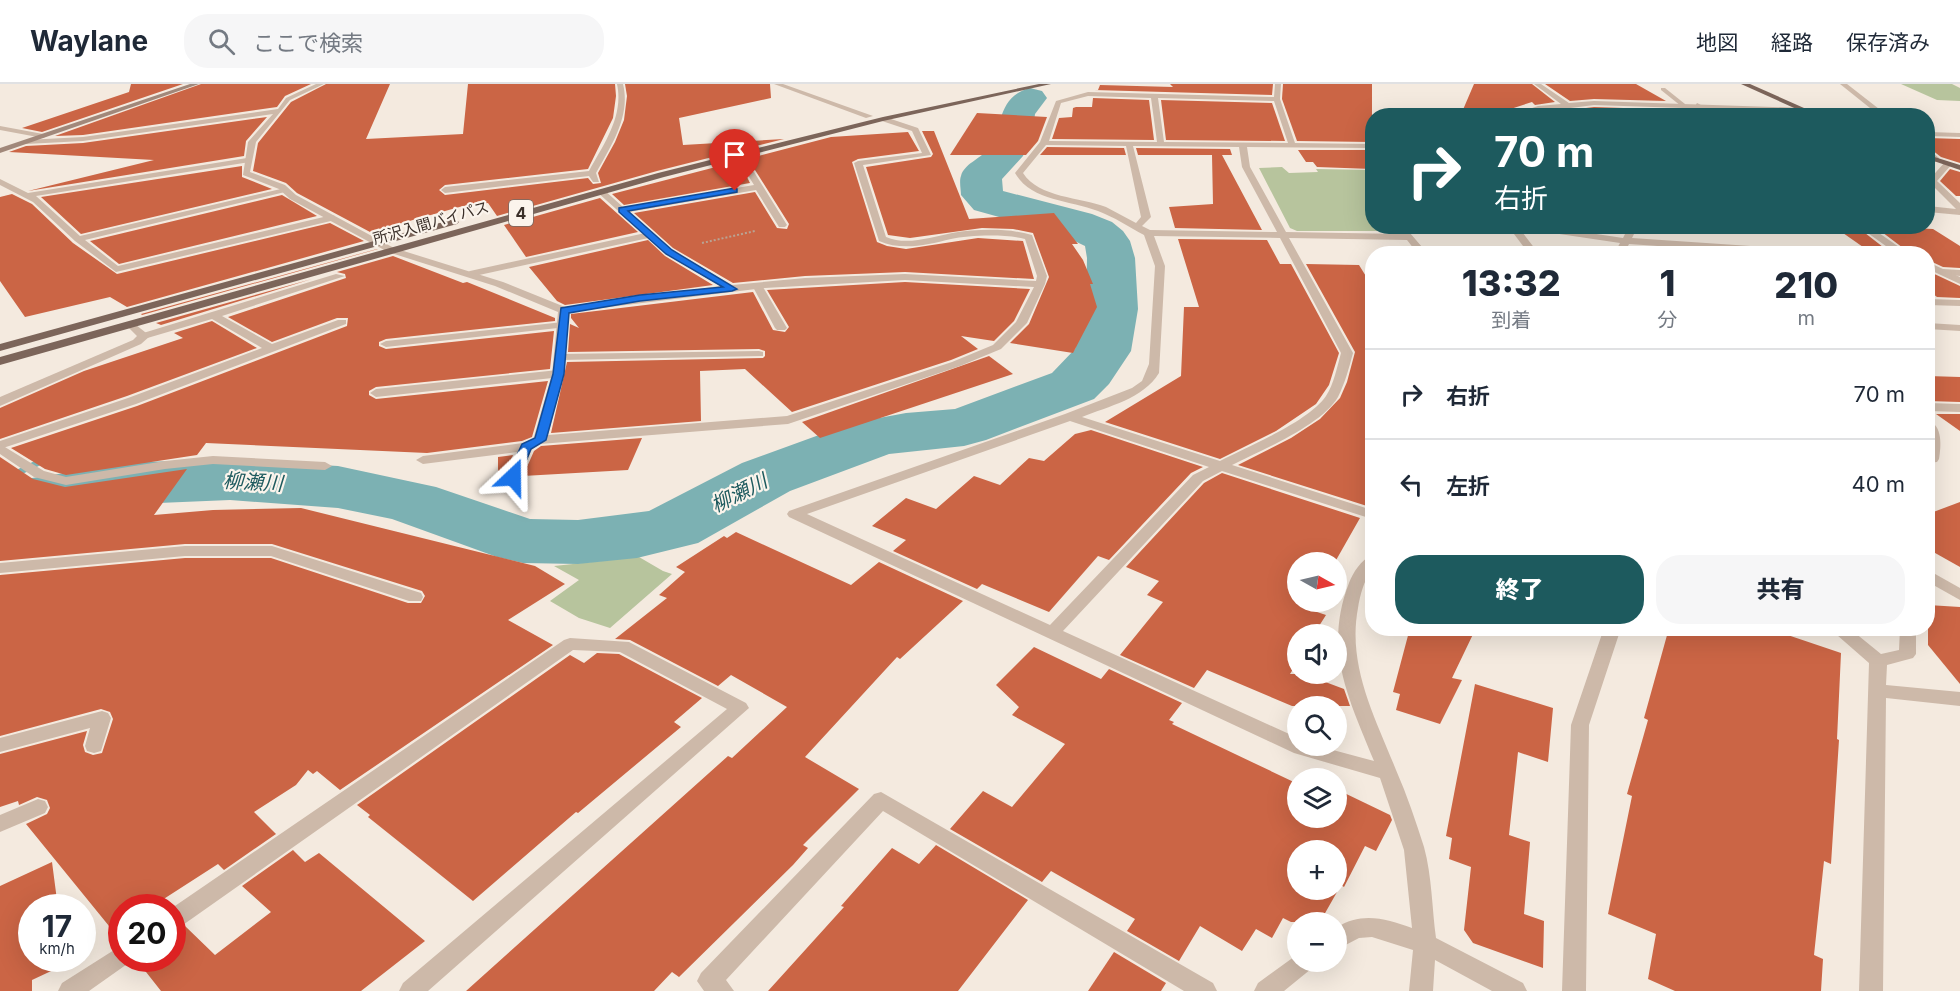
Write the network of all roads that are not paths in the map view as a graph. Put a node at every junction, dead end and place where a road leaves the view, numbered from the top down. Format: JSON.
{"nodes":[{"id":1,"x":196,"y":84,"type":"edge"},
{"id":2,"x":321,"y":84,"type":"edge"},
{"id":3,"x":620,"y":84,"type":"edge"},
{"id":4,"x":777,"y":84,"type":"edge"},
{"id":5,"x":1013,"y":84,"type":"edge"},
{"id":6,"x":1278,"y":84,"type":"edge"},
{"id":7,"x":1537,"y":84,"type":"edge"},
{"id":8,"x":1744,"y":84,"type":"edge"},
{"id":9,"x":1843,"y":84,"type":"edge"},
{"id":10,"x":1040,"y":85,"type":"edge"},
{"id":11,"x":1663,"y":89,"type":"dead end"},
{"id":12,"x":1154,"y":96,"type":"junction"},
{"id":13,"x":1277,"y":99,"type":"junction"},
{"id":14,"x":1594,"y":103,"type":"junction"},
{"id":15,"x":1566,"y":104,"type":"junction"},
{"id":16,"x":1683,"y":105,"type":"junction"},
{"id":17,"x":1697,"y":105,"type":"junction"},
{"id":18,"x":1538,"y":108,"type":"edge"},
{"id":19,"x":1601,"y":108,"type":"edge"},
{"id":20,"x":1702,"y":108,"type":"edge"},
{"id":21,"x":1762,"y":108,"type":"edge"},
{"id":22,"x":1800,"y":108,"type":"edge"},
{"id":23,"x":1874,"y":108,"type":"edge"},
{"id":24,"x":280,"y":111,"type":"junction"},
{"id":25,"x":869,"y":116,"type":"junction"},
{"id":26,"x":885,"y":119,"type":"junction"},
{"id":27,"x":0,"y":128,"type":"edge"},
{"id":28,"x":1935,"y":134,"type":"edge"},
{"id":29,"x":1960,"y":135,"type":"edge"},
{"id":30,"x":43,"y":136,"type":"junction"},
{"id":31,"x":26,"y":142,"type":"junction"},
{"id":32,"x":1044,"y":143,"type":"junction"},
{"id":33,"x":1129,"y":144,"type":"junction"},
{"id":34,"x":1161,"y":144,"type":"junction"},
{"id":35,"x":1243,"y":145,"type":"junction"},
{"id":36,"x":1292,"y":145,"type":"junction"},
{"id":37,"x":1365,"y":146,"type":"edge"},
{"id":38,"x":0,"y":151,"type":"edge"},
{"id":39,"x":247,"y":159,"type":"junction"},
{"id":40,"x":1935,"y":159,"type":"edge"},
{"id":41,"x":1948,"y":164,"type":"junction"},
{"id":42,"x":1960,"y":168,"type":"edge"},
{"id":43,"x":750,"y":172,"type":"dead end"},
{"id":44,"x":592,"y":173,"type":"junction"},
{"id":45,"x":1935,"y":176,"type":"edge"},
{"id":46,"x":0,"y":182,"type":"edge"},
{"id":47,"x":1935,"y":186,"type":"edge"},
{"id":48,"x":599,"y":187,"type":"junction"},
{"id":49,"x":757,"y":187,"type":"junction"},
{"id":50,"x":445,"y":190,"type":"dead end"},
{"id":51,"x":285,"y":191,"type":"junction"},
{"id":52,"x":29,"y":195,"type":"junction"},
{"id":53,"x":1935,"y":209,"type":"edge"},
{"id":54,"x":622,"y":210,"type":"junction"},
{"id":55,"x":1960,"y":210,"type":"edge"},
{"id":56,"x":332,"y":218,"type":"junction"},
{"id":57,"x":782,"y":225,"type":"road end"},
{"id":58,"x":1142,"y":230,"type":"junction"},
{"id":59,"x":1407,"y":234,"type":"edge"},
{"id":60,"x":1518,"y":234,"type":"edge"},
{"id":61,"x":1585,"y":234,"type":"edge"},
{"id":62,"x":1630,"y":234,"type":"edge"},
{"id":63,"x":1874,"y":234,"type":"edge"},
{"id":64,"x":650,"y":235,"type":"junction"},
{"id":65,"x":1283,"y":236,"type":"junction"},
{"id":66,"x":1409,"y":237,"type":"junction"},
{"id":67,"x":78,"y":239,"type":"junction"},
{"id":68,"x":1627,"y":242,"type":"junction"},
{"id":69,"x":376,"y":243,"type":"junction"},
{"id":70,"x":1416,"y":246,"type":"edge"},
{"id":71,"x":1528,"y":246,"type":"edge"},
{"id":72,"x":1624,"y":246,"type":"edge"},
{"id":73,"x":1693,"y":246,"type":"edge"},
{"id":74,"x":1892,"y":246,"type":"edge"},
{"id":75,"x":391,"y":250,"type":"junction"},
{"id":76,"x":1935,"y":268,"type":"edge"},
{"id":77,"x":1943,"y":272,"type":"junction"},
{"id":78,"x":1960,"y":273,"type":"edge"},
{"id":79,"x":470,"y":274,"type":"junction"},
{"id":80,"x":340,"y":276,"type":"dead end"},
{"id":81,"x":1960,"y":281,"type":"edge"},
{"id":82,"x":1040,"y":284,"type":"junction"},
{"id":83,"x":758,"y":287,"type":"junction"},
{"id":84,"x":732,"y":289,"type":"junction"},
{"id":85,"x":1935,"y":302,"type":"edge"},
{"id":86,"x":1960,"y":303,"type":"edge"},
{"id":87,"x":564,"y":310,"type":"junction"},
{"id":88,"x":213,"y":315,"type":"junction"},
{"id":89,"x":342,"y":322,"type":"dead end"},
{"id":90,"x":131,"y":324,"type":"junction"},
{"id":91,"x":563,"y":325,"type":"junction"},
{"id":92,"x":1935,"y":326,"type":"edge"},
{"id":93,"x":781,"y":328,"type":"dead end"},
{"id":94,"x":1960,"y":328,"type":"edge"},
{"id":95,"x":144,"y":336,"type":"junction"},
{"id":96,"x":386,"y":344,"type":"dead end"},
{"id":97,"x":0,"y":348,"type":"edge"},
{"id":98,"x":272,"y":348,"type":"junction"},
{"id":99,"x":759,"y":354,"type":"dead end"},
{"id":100,"x":561,"y":357,"type":"junction"},
{"id":101,"x":0,"y":361,"type":"edge"},
{"id":102,"x":558,"y":374,"type":"junction"},
{"id":103,"x":376,"y":393,"type":"dead end"},
{"id":104,"x":0,"y":402,"type":"edge"},
{"id":105,"x":1935,"y":408,"type":"edge"},
{"id":106,"x":1960,"y":408,"type":"edge"},
{"id":107,"x":1070,"y":417,"type":"junction"},
{"id":108,"x":540,"y":440,"type":"junction"},
{"id":109,"x":0,"y":446,"type":"edge"},
{"id":110,"x":526,"y":447,"type":"junction"},
{"id":111,"x":423,"y":460,"type":"dead end"},
{"id":112,"x":1220,"y":465,"type":"junction"},
{"id":113,"x":325,"y":466,"type":"dead end"},
{"id":114,"x":513,"y":477,"type":"dead end"},
{"id":115,"x":1365,"y":513,"type":"edge"},
{"id":116,"x":0,"y":568,"type":"edge"},
{"id":117,"x":1365,"y":569,"type":"edge"},
{"id":118,"x":1935,"y":579,"type":"edge"},
{"id":119,"x":1960,"y":595,"type":"edge"},
{"id":120,"x":415,"y":597,"type":"dead end"},
{"id":121,"x":1052,"y":633,"type":"junction"},
{"id":122,"x":1610,"y":636,"type":"edge"},
{"id":123,"x":1847,"y":636,"type":"edge"},
{"id":124,"x":1908,"y":636,"type":"edge"},
{"id":125,"x":1878,"y":661,"type":"junction"},
{"id":126,"x":1878,"y":691,"type":"junction"},
{"id":127,"x":1960,"y":699,"type":"edge"},
{"id":128,"x":0,"y":745,"type":"edge"},
{"id":129,"x":94,"y":746,"type":"dead end"},
{"id":130,"x":1388,"y":773,"type":"junction"},
{"id":131,"x":39,"y":807,"type":"dead end"},
{"id":132,"x":0,"y":824,"type":"edge"},
{"id":133,"x":186,"y":910,"type":"edge"},
{"id":134,"x":1347,"y":934,"type":"edge"},
{"id":135,"x":1425,"y":944,"type":"junction"},
{"id":136,"x":108,"y":965,"type":"edge"},
{"id":137,"x":1290,"y":972,"type":"edge"},
{"id":138,"x":69,"y":991,"type":"edge"},
{"id":139,"x":411,"y":991,"type":"edge"},
{"id":140,"x":723,"y":991,"type":"edge"},
{"id":141,"x":1205,"y":991,"type":"edge"},
{"id":142,"x":1266,"y":991,"type":"edge"},
{"id":143,"x":1421,"y":991,"type":"edge"},
{"id":144,"x":1515,"y":991,"type":"edge"},
{"id":145,"x":1574,"y":991,"type":"edge"},
{"id":146,"x":1871,"y":991,"type":"edge"}],
"edges":[{"from":1,"to":30,"type":"street"},
{"from":2,"to":24,"type":"street"},
{"from":3,"to":44,"type":"street"},
{"from":4,"to":25,"type":"street"},
{"from":5,"to":25,"type":"main road","name":"所沢入間バイパス","number":"4"},
{"from":6,"to":13,"type":"street"},
{"from":7,"to":15,"type":"street"},
{"from":8,"to":22,"type":"main road"},
{"from":9,"to":23,"type":"street"},
{"from":10,"to":26,"type":"main road","name":"所沢入間バイパス","number":"4"},
{"from":11,"to":16,"type":"street"},
{"from":12,"to":13,"type":"street"},
{"from":12,"to":32,"type":"street"},
{"from":12,"to":34,"type":"street"},
{"from":13,"to":36,"type":"street"},
{"from":14,"to":15,"type":"street"},
{"from":14,"to":16,"type":"street"},
{"from":14,"to":19,"type":"street"},
{"from":15,"to":18,"type":"street"},
{"from":16,"to":17,"type":"street"},
{"from":17,"to":20,"type":"street"},
{"from":17,"to":21,"type":"street"},
{"from":24,"to":31,"type":"street"},
{"from":24,"to":39,"type":"street"},
{"from":25,"to":48,"type":"main road","name":"所沢入間バイパス","number":"4"},
{"from":26,"to":48,"type":"main road","name":"所沢入間バイパス","number":"4"},
{"from":26,"to":82,"type":"street"},
{"from":27,"to":30,"type":"street"},
{"from":28,"to":29,"type":"street"},
{"from":30,"to":31,"type":"street"},
{"from":31,"to":38,"type":"street"},
{"from":32,"to":33,"type":"street"},
{"from":32,"to":58,"type":"street"},
{"from":33,"to":34,"type":"street"},
{"from":33,"to":58,"type":"street"},
{"from":34,"to":35,"type":"street"},
{"from":35,"to":36,"type":"street"},
{"from":35,"to":65,"type":"street"},
{"from":36,"to":37,"type":"street"},
{"from":39,"to":51,"type":"street"},
{"from":39,"to":52,"type":"street"},
{"from":40,"to":41,"type":"main road"},
{"from":41,"to":42,"type":"main road"},
{"from":41,"to":45,"type":"street"},
{"from":43,"to":49,"type":"street"},
{"from":44,"to":48,"type":"street"},
{"from":44,"to":50,"type":"street"},
{"from":46,"to":52,"type":"street"},
{"from":47,"to":55,"type":"street"},
{"from":48,"to":54,"type":"street"},
{"from":48,"to":69,"type":"main road","name":"所沢入間バイパス","number":"4"},
{"from":48,"to":75,"type":"main road","name":"所沢入間バイパス","number":"4"},
{"from":49,"to":54,"type":"street"},
{"from":49,"to":57,"type":"street"},
{"from":51,"to":56,"type":"street"},
{"from":51,"to":67,"type":"street"},
{"from":52,"to":67,"type":"street"},
{"from":53,"to":55,"type":"street"},
{"from":54,"to":64,"type":"street"},
{"from":56,"to":67,"type":"street"},
{"from":56,"to":69,"type":"street"},
{"from":58,"to":65,"type":"street"},
{"from":58,"to":107,"type":"street"},
{"from":59,"to":66,"type":"street"},
{"from":60,"to":71,"type":"street"},
{"from":61,"to":68,"type":"street"},
{"from":62,"to":68,"type":"street"},
{"from":63,"to":74,"type":"street"},
{"from":64,"to":79,"type":"street"},
{"from":64,"to":84,"type":"street"},
{"from":65,"to":66,"type":"street"},
{"from":65,"to":112,"type":"street"},
{"from":66,"to":70,"type":"street"},
{"from":68,"to":72,"type":"street"},
{"from":68,"to":73,"type":"street"},
{"from":69,"to":75,"type":"street"},
{"from":69,"to":97,"type":"main road","name":"所沢入間バイパス","number":"4"},
{"from":75,"to":79,"type":"street"},
{"from":75,"to":90,"type":"main road","name":"所沢入間バイパス","number":"4"},
{"from":76,"to":77,"type":"street"},
{"from":77,"to":78,"type":"street"},
{"from":77,"to":81,"type":"street"},
{"from":79,"to":87,"type":"street"},
{"from":80,"to":88,"type":"street"},
{"from":82,"to":83,"type":"street"},
{"from":82,"to":108,"type":"street"},
{"from":83,"to":84,"type":"street"},
{"from":83,"to":93,"type":"street"},
{"from":84,"to":87,"type":"street"},
{"from":85,"to":86,"type":"street"},
{"from":87,"to":91,"type":"street"},
{"from":88,"to":95,"type":"street"},
{"from":88,"to":98,"type":"street"},
{"from":89,"to":98,"type":"street"},
{"from":90,"to":95,"type":"street"},
{"from":90,"to":101,"type":"main road","name":"所沢入間バイパス","number":"4"},
{"from":91,"to":96,"type":"street"},
{"from":91,"to":100,"type":"street"},
{"from":92,"to":94,"type":"street"},
{"from":95,"to":104,"type":"street"},
{"from":98,"to":109,"type":"street"},
{"from":99,"to":100,"type":"street"},
{"from":100,"to":102,"type":"street"},
{"from":102,"to":103,"type":"street"},
{"from":102,"to":108,"type":"street"},
{"from":105,"to":106,"type":"street"},
{"from":107,"to":112,"type":"street"},
{"from":107,"to":121,"type":"street"},
{"from":108,"to":110,"type":"street"},
{"from":109,"to":113,"type":"street"},
{"from":110,"to":111,"type":"street"},
{"from":110,"to":114,"type":"street"},
{"from":112,"to":115,"type":"street"},
{"from":112,"to":121,"type":"street"},
{"from":116,"to":120,"type":"street"},
{"from":117,"to":130,"type":"street"},
{"from":118,"to":119,"type":"street"},
{"from":121,"to":130,"type":"street"},
{"from":122,"to":145,"type":"street"},
{"from":123,"to":125,"type":"street"},
{"from":124,"to":125,"type":"street"},
{"from":125,"to":126,"type":"street"},
{"from":126,"to":127,"type":"street"},
{"from":126,"to":146,"type":"street"},
{"from":128,"to":129,"type":"street"},
{"from":130,"to":135,"type":"street"},
{"from":131,"to":132,"type":"street"},
{"from":133,"to":139,"type":"street"},
{"from":134,"to":135,"type":"street"},
{"from":135,"to":143,"type":"street"},
{"from":135,"to":144,"type":"street"},
{"from":136,"to":138,"type":"street"},
{"from":137,"to":142,"type":"street"},
{"from":140,"to":141,"type":"street"}]}
